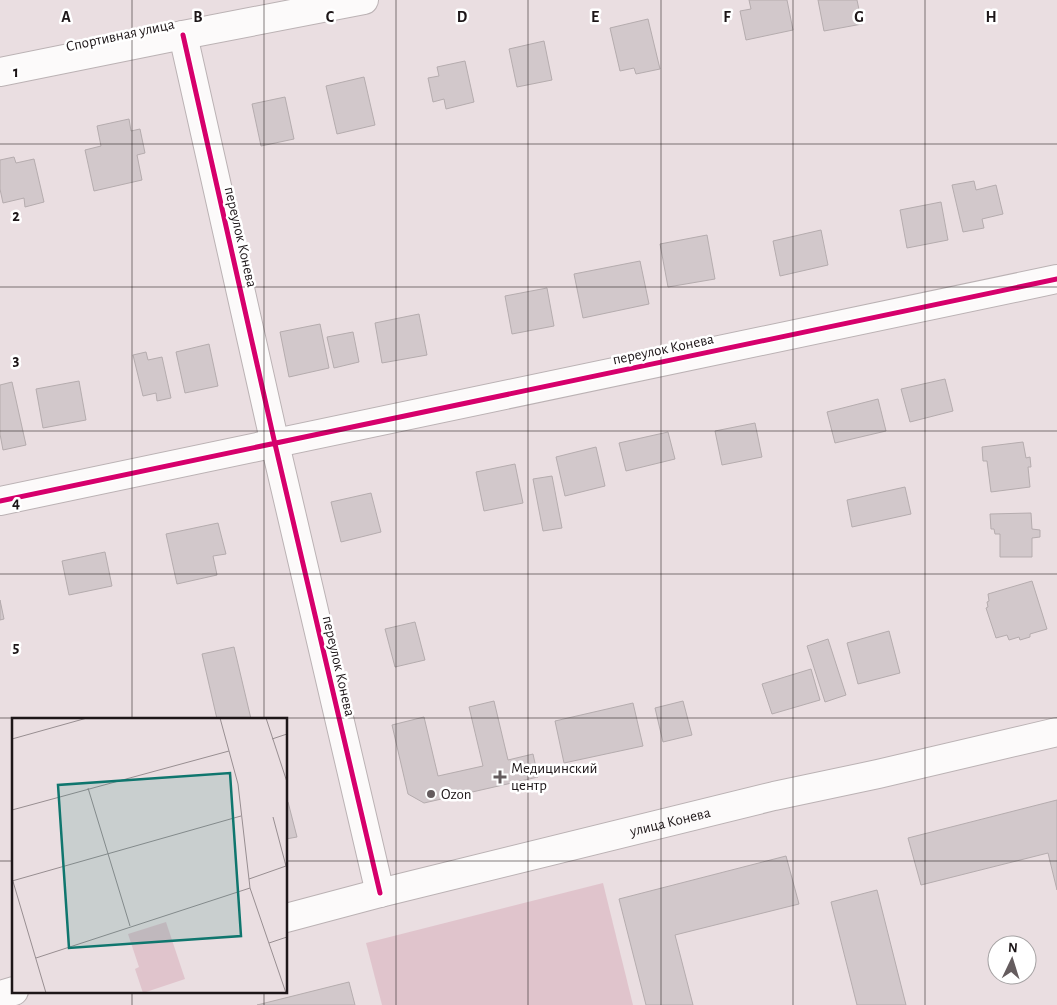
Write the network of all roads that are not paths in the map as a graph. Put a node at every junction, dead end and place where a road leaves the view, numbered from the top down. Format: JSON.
{"nodes":[{"id":1,"x":364,"y":0,"type":"edge"},
{"id":2,"x":183,"y":35,"type":"junction"},
{"id":3,"x":0,"y":72,"type":"edge"},
{"id":4,"x":1057,"y":279,"type":"edge"},
{"id":5,"x":275,"y":444,"type":"junction"},
{"id":6,"x":0,"y":501,"type":"edge"},
{"id":7,"x":1057,"y":732,"type":"edge"},
{"id":8,"x":380,"y":894,"type":"junction"},
{"id":9,"x":288,"y":917,"type":"edge"}],
"edges":[{"from":1,"to":2,"type":"street","name":"Спортивная улица"},
{"from":2,"to":3,"type":"street","name":"Спортивная улица"},
{"from":2,"to":5,"type":"street","name":"переулок Конева"},
{"from":4,"to":5,"type":"street","name":"переулок Конева"},
{"from":5,"to":6,"type":"street","name":"переулок Конева"},
{"from":5,"to":8,"type":"street","name":"переулок Конева"},
{"from":7,"to":8,"type":"street","name":"улица Конева"},
{"from":8,"to":9,"type":"street","name":"улица Конева"}]}
